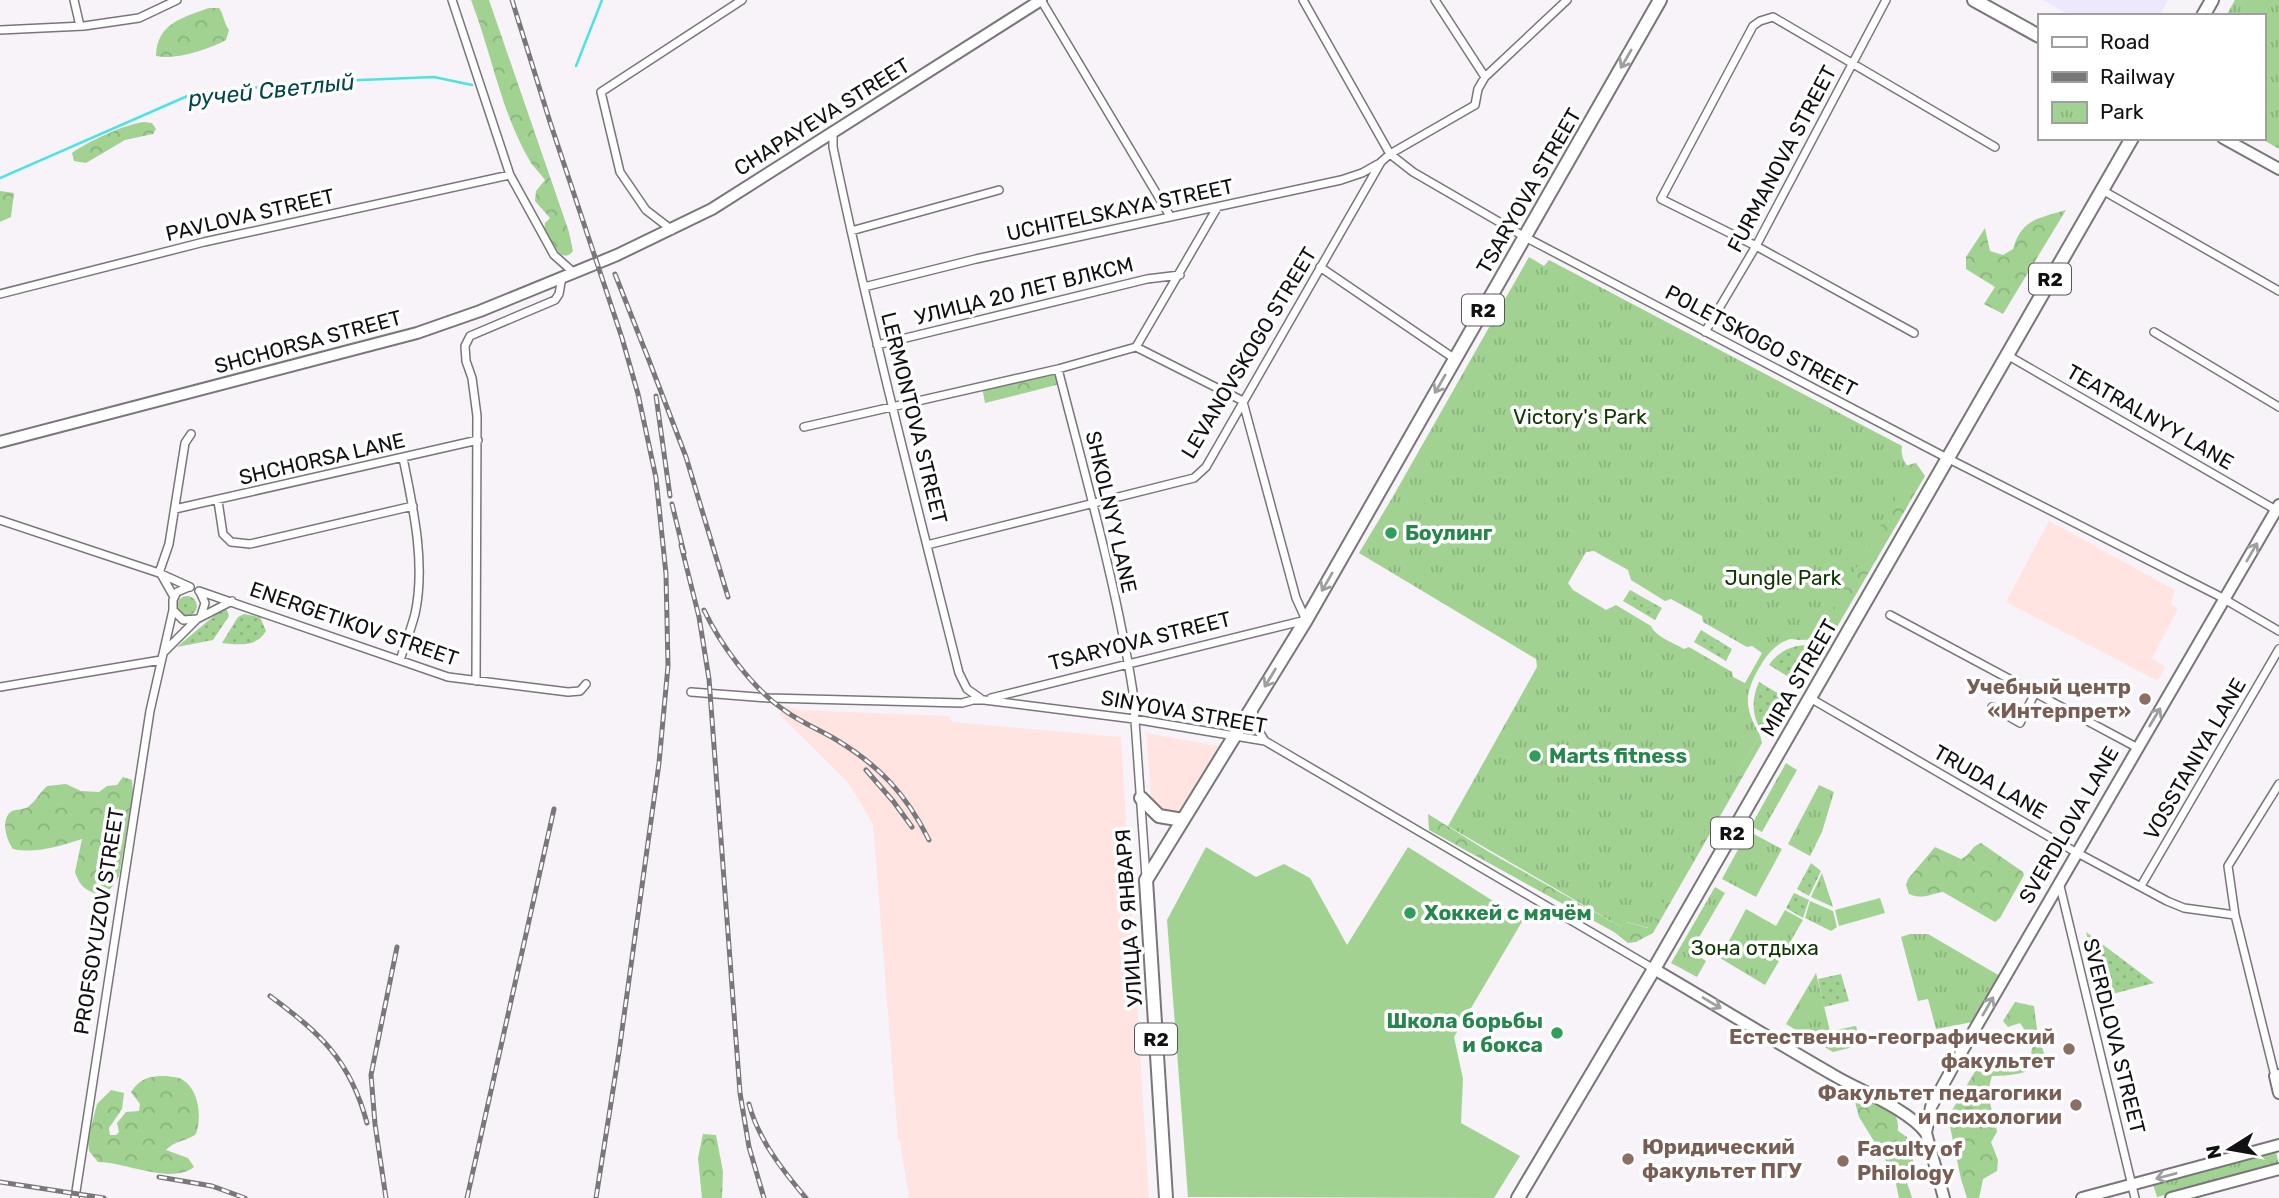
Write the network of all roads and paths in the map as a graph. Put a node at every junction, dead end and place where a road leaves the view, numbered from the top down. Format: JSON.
{"nodes":[{"id":1,"x":75,"y":0,"type":"edge"},
{"id":2,"x":177,"y":0,"type":"edge"},
{"id":3,"x":452,"y":0,"type":"edge"},
{"id":4,"x":742,"y":0,"type":"edge"},
{"id":5,"x":1041,"y":0,"type":"edge"},
{"id":6,"x":1303,"y":0,"type":"edge"},
{"id":7,"x":1435,"y":0,"type":"edge"},
{"id":8,"x":1567,"y":0,"type":"edge"},
{"id":9,"x":1660,"y":0,"type":"edge"},
{"id":10,"x":1886,"y":0,"type":"edge"},
{"id":11,"x":1973,"y":0,"type":"edge"},
{"id":12,"x":80,"y":26,"type":"junction"},
{"id":13,"x":0,"y":30,"type":"edge"},
{"id":14,"x":2038,"y":35,"type":"edge"},
{"id":15,"x":1853,"y":64,"type":"junction"},
{"id":16,"x":1485,"y":77,"type":"junction"},
{"id":17,"x":833,"y":133,"type":"junction"},
{"id":18,"x":2131,"y":140,"type":"edge"},
{"id":19,"x":2227,"y":140,"type":"edge"},
{"id":20,"x":1995,"y":147,"type":"dead end"},
{"id":21,"x":1390,"y":154,"type":"junction"},
{"id":22,"x":1381,"y":162,"type":"junction"},
{"id":23,"x":2279,"y":169,"type":"edge"},
{"id":24,"x":510,"y":175,"type":"junction"},
{"id":25,"x":999,"y":190,"type":"dead end"},
{"id":26,"x":2102,"y":190,"type":"junction"},
{"id":27,"x":1217,"y":208,"type":"junction"},
{"id":28,"x":1170,"y":216,"type":"junction"},
{"id":29,"x":671,"y":230,"type":"junction"},
{"id":30,"x":851,"y":230,"type":"junction"},
{"id":31,"x":1525,"y":237,"type":"junction"},
{"id":32,"x":1756,"y":246,"type":"junction"},
{"id":33,"x":617,"y":256,"type":"joint"},
{"id":34,"x":1320,"y":267,"type":"junction"},
{"id":35,"x":568,"y":275,"type":"junction"},
{"id":36,"x":1180,"y":275,"type":"junction"},
{"id":37,"x":864,"y":287,"type":"junction"},
{"id":38,"x":2279,"y":291,"type":"edge"},
{"id":39,"x":0,"y":294,"type":"edge"},
{"id":40,"x":1705,"y":332,"type":"junction"},
{"id":41,"x":1914,"y":332,"type":"dead end"},
{"id":42,"x":2154,"y":332,"type":"dead end"},
{"id":43,"x":877,"y":345,"type":"junction"},
{"id":44,"x":1136,"y":347,"type":"junction"},
{"id":45,"x":2007,"y":355,"type":"junction"},
{"id":46,"x":1455,"y":359,"type":"junction"},
{"id":47,"x":1058,"y":369,"type":"junction"},
{"id":48,"x":1243,"y":401,"type":"junction"},
{"id":49,"x":892,"y":407,"type":"junction"},
{"id":50,"x":2279,"y":407,"type":"edge"},
{"id":51,"x":804,"y":427,"type":"dead end"},
{"id":52,"x":191,"y":434,"type":"dead end"},
{"id":53,"x":478,"y":440,"type":"junction"},
{"id":54,"x":0,"y":442,"type":"edge"},
{"id":55,"x":402,"y":458,"type":"junction"},
{"id":56,"x":1947,"y":458,"type":"junction"},
{"id":57,"x":218,"y":501,"type":"junction"},
{"id":58,"x":1092,"y":503,"type":"junction"},
{"id":59,"x":413,"y":506,"type":"junction"},
{"id":60,"x":2278,"y":508,"type":"edge"},
{"id":61,"x":174,"y":509,"type":"junction"},
{"id":62,"x":0,"y":520,"type":"edge"},
{"id":63,"x":927,"y":545,"type":"junction"},
{"id":64,"x":160,"y":573,"type":"junction"},
{"id":65,"x":190,"y":587,"type":"junction"},
{"id":66,"x":199,"y":591,"type":"junction"},
{"id":67,"x":174,"y":597,"type":"junction"},
{"id":68,"x":2225,"y":600,"type":"junction"},
{"id":69,"x":233,"y":601,"type":"junction"},
{"id":70,"x":173,"y":610,"type":"junction"},
{"id":71,"x":1890,"y":615,"type":"dead end"},
{"id":72,"x":199,"y":617,"type":"junction"},
{"id":73,"x":1306,"y":620,"type":"junction"},
{"id":74,"x":2279,"y":631,"type":"edge"},
{"id":75,"x":2279,"y":649,"type":"edge"},
{"id":76,"x":164,"y":651,"type":"junction"},
{"id":77,"x":162,"y":660,"type":"junction"},
{"id":78,"x":400,"y":660,"type":"junction"},
{"id":79,"x":1128,"y":664,"type":"junction"},
{"id":80,"x":475,"y":681,"type":"junction"},
{"id":81,"x":586,"y":684,"type":"dead end"},
{"id":82,"x":0,"y":687,"type":"edge"},
{"id":83,"x":691,"y":692,"type":"dead end"},
{"id":84,"x":2035,"y":693,"type":"junction"},
{"id":85,"x":1810,"y":698,"type":"junction"},
{"id":86,"x":984,"y":700,"type":"junction"},
{"id":87,"x":1253,"y":706,"type":"junction"},
{"id":88,"x":1992,"y":707,"type":"dead end"},
{"id":89,"x":1134,"y":719,"type":"junction"},
{"id":90,"x":1234,"y":737,"type":"junction"},
{"id":91,"x":1265,"y":741,"type":"junction"},
{"id":92,"x":2136,"y":747,"type":"junction"},
{"id":93,"x":2279,"y":783,"type":"edge"},
{"id":94,"x":1141,"y":798,"type":"junction"},
{"id":95,"x":1183,"y":820,"type":"junction"},
{"id":96,"x":2076,"y":852,"type":"junction"},
{"id":97,"x":1146,"y":880,"type":"junction"},
{"id":98,"x":2059,"y":881,"type":"junction"},
{"id":99,"x":2141,"y":886,"type":"junction"},
{"id":100,"x":2235,"y":915,"type":"junction"},
{"id":101,"x":1654,"y":969,"type":"junction"},
{"id":102,"x":2277,"y":1076,"type":"edge"},
{"id":103,"x":2279,"y":1093,"type":"edge"},
{"id":104,"x":1926,"y":1132,"type":"junction"},
{"id":105,"x":2279,"y":1145,"type":"edge"},
{"id":106,"x":2279,"y":1169,"type":"edge"},
{"id":107,"x":2132,"y":1185,"type":"junction"},
{"id":108,"x":75,"y":1198,"type":"edge"},
{"id":109,"x":1166,"y":1198,"type":"edge"},
{"id":110,"x":1518,"y":1198,"type":"edge"},
{"id":111,"x":1944,"y":1198,"type":"edge"},
{"id":112,"x":2082,"y":1198,"type":"edge"},
{"id":113,"x":2135,"y":1198,"type":"edge"},
{"id":114,"x":2171,"y":1198,"type":"edge"}],
"edges":[{"from":1,"to":12,"type":"street"},
{"from":2,"to":12,"type":"street"},
{"from":3,"to":24,"type":"street"},
{"from":4,"to":29,"type":"street"},
{"from":5,"to":17,"type":"street","name":"CHAPAYEVA STREET"},
{"from":5,"to":28,"type":"street"},
{"from":6,"to":21,"type":"street","name":"POLETSKOGO STREET"},
{"from":7,"to":16,"type":"street"},
{"from":8,"to":16,"type":"street"},
{"from":9,"to":31,"type":"main road","name":"TSARYOVA STREET","number":"R2","one_way":true},
{"from":10,"to":15,"type":"street","name":"FURMANOVA STREET"},
{"from":11,"to":14,"type":"main road"},
{"from":12,"to":13,"type":"street"},
{"from":15,"to":20,"type":"street"},
{"from":15,"to":32,"type":"street","name":"FURMANOVA STREET"},
{"from":15,"to":32,"type":"street"},
{"from":16,"to":21,"type":"street"},
{"from":17,"to":29,"type":"street","name":"CHAPAYEVA STREET"},
{"from":17,"to":30,"type":"street","name":"LERMONTOVA STREET"},
{"from":18,"to":26,"type":"main road","name":"MIRA STREET"},
{"from":19,"to":23,"type":"street"},
{"from":21,"to":22,"type":"street","name":"LEVANOVSKOGO STREET"},
{"from":21,"to":31,"type":"street","name":"POLETSKOGO STREET"},
{"from":22,"to":27,"type":"street","name":"UCHITELSKAYA STREET"},
{"from":22,"to":34,"type":"street","name":"LEVANOVSKOGO STREET"},
{"from":24,"to":35,"type":"street"},
{"from":24,"to":39,"type":"street","name":"PAVLOVA STREET"},
{"from":25,"to":30,"type":"street"},
{"from":26,"to":38,"type":"street"},
{"from":26,"to":45,"type":"main road","name":"MIRA STREET","number":"R2"},
{"from":27,"to":28,"type":"street","name":"UCHITELSKAYA STREET"},
{"from":27,"to":36,"type":"street"},
{"from":28,"to":37,"type":"street","name":"UCHITELSKAYA STREET"},
{"from":29,"to":33,"type":"street","name":"CHAPAYEVA STREET"},
{"from":30,"to":37,"type":"street","name":"LERMONTOVA STREET"},
{"from":31,"to":40,"type":"street","name":"POLETSKOGO STREET"},
{"from":31,"to":46,"type":"main road","name":"TSARYOVA STREET","number":"R2"},
{"from":32,"to":40,"type":"street","name":"FURMANOVA STREET"},
{"from":32,"to":41,"type":"street"},
{"from":33,"to":35,"type":"street","name":"SHCHORSA STREET"},
{"from":34,"to":46,"type":"street"},
{"from":34,"to":48,"type":"street","name":"LEVANOVSKOGO STREET"},
{"from":35,"to":53,"type":"street"},
{"from":35,"to":54,"type":"street","name":"SHCHORSA STREET"},
{"from":36,"to":43,"type":"street","name":"УЛИЦА 20 ЛЕТ ВЛКСМ"},
{"from":36,"to":44,"type":"street"},
{"from":37,"to":43,"type":"street","name":"LERMONTOVA STREET"},
{"from":40,"to":56,"type":"street","name":"POLETSKOGO STREET"},
{"from":42,"to":50,"type":"street"},
{"from":43,"to":49,"type":"street","name":"LERMONTOVA STREET"},
{"from":44,"to":47,"type":"street"},
{"from":44,"to":48,"type":"street"},
{"from":45,"to":56,"type":"main road","name":"MIRA STREET","number":"R2"},
{"from":45,"to":60,"type":"street","name":"TEATRALNYY LANE"},
{"from":46,"to":73,"type":"main road","name":"TSARYOVA STREET","number":"R2","one_way":true},
{"from":47,"to":49,"type":"street"},
{"from":47,"to":58,"type":"street","name":"SHKOLNYY LANE"},
{"from":48,"to":58,"type":"street","name":"LEVANOVSKOGO STREET"},
{"from":48,"to":73,"type":"street"},
{"from":49,"to":51,"type":"street"},
{"from":49,"to":63,"type":"street","name":"LERMONTOVA STREET"},
{"from":52,"to":61,"type":"street"},
{"from":53,"to":55,"type":"street","name":"SHCHORSA LANE"},
{"from":53,"to":80,"type":"street"},
{"from":55,"to":57,"type":"street","name":"SHCHORSA LANE"},
{"from":55,"to":59,"type":"street"},
{"from":56,"to":68,"type":"street","name":"POLETSKOGO STREET"},
{"from":56,"to":85,"type":"main road","name":"MIRA STREET","number":"R2"},
{"from":57,"to":59,"type":"street"},
{"from":57,"to":61,"type":"street","name":"SHCHORSA LANE"},
{"from":58,"to":63,"type":"street","name":"LEVANOVSKOGO STREET"},
{"from":58,"to":79,"type":"street","name":"SHKOLNYY LANE"},
{"from":59,"to":78,"type":"street"},
{"from":68,"to":60,"type":"street","name":"SVERDLOVA LANE","one_way":true},
{"from":61,"to":64,"type":"street"},
{"from":62,"to":64,"type":"street"},
{"from":63,"to":86,"type":"street","name":"LERMONTOVA STREET"},
{"from":64,"to":65,"type":"street"},
{"from":64,"to":67,"type":"street"},
{"from":65,"to":66,"type":"street"},
{"from":65,"to":67,"type":"street"},
{"from":66,"to":69,"type":"street","name":"ENERGETIKOV STREET"},
{"from":66,"to":72,"type":"street"},
{"from":67,"to":70,"type":"street"},
{"from":68,"to":74,"type":"street","name":"POLETSKOGO STREET"},
{"from":92,"to":68,"type":"street","name":"SVERDLOVA LANE","one_way":true},
{"from":69,"to":72,"type":"street","name":"ENERGETIKOV STREET"},
{"from":69,"to":78,"type":"street","name":"ENERGETIKOV STREET"},
{"from":70,"to":72,"type":"street"},
{"from":70,"to":76,"type":"street","name":"PROFSOYUZOV STREET"},
{"from":71,"to":84,"type":"street"},
{"from":72,"to":76,"type":"street"},
{"from":73,"to":79,"type":"street","name":"TSARYOVA STREET"},
{"from":73,"to":87,"type":"main road","name":"TSARYOVA STREET","number":"R2","one_way":true},
{"from":75,"to":99,"type":"street","name":"VOSSTANIYA LANE"},
{"from":76,"to":77,"type":"street","name":"PROFSOYUZOV STREET"},
{"from":77,"to":82,"type":"street"},
{"from":77,"to":108,"type":"street","name":"PROFSOYUZOV STREET"},
{"from":78,"to":80,"type":"street","name":"ENERGETIKOV STREET"},
{"from":79,"to":86,"type":"street","name":"TSARYOVA STREET"},
{"from":79,"to":89,"type":"street","name":"SHKOLNYY LANE"},
{"from":80,"to":81,"type":"street","name":"ENERGETIKOV STREET"},
{"from":83,"to":86,"type":"street","name":"SINYOVA STREET"},
{"from":84,"to":88,"type":"street"},
{"from":84,"to":92,"type":"street"},
{"from":85,"to":96,"type":"street","name":"TRUDA LANE"},
{"from":85,"to":101,"type":"main road","name":"MIRA STREET","number":"R2"},
{"from":86,"to":89,"type":"street","name":"SINYOVA STREET"},
{"from":87,"to":90,"type":"main road","name":"TSARYOVA STREET","number":"R2"},
{"from":87,"to":91,"type":"street"},
{"from":89,"to":90,"type":"street","name":"SINYOVA STREET"},
{"from":89,"to":94,"type":"street","name":"УЛИЦА 9 ЯНВАРЯ"},
{"from":90,"to":91,"type":"street","name":"SINYOVA STREET"},
{"from":90,"to":95,"type":"main road","name":"TSARYOVA STREET","number":"R2"},
{"from":91,"to":101,"type":"street","name":"SINYOVA STREET"},
{"from":92,"to":96,"type":"street","name":"SVERDLOVA LANE"},
{"from":93,"to":100,"type":"street"},
{"from":94,"to":95,"type":"main road"},
{"from":94,"to":97,"type":"street","name":"УЛИЦА 9 ЯНВАРЯ"},
{"from":95,"to":97,"type":"main road","name":"TSARYOVA STREET","number":"R2"},
{"from":96,"to":98,"type":"street","name":"SVERDLOVA LANE"},
{"from":96,"to":99,"type":"street","name":"TRUDA LANE"},
{"from":97,"to":109,"type":"main road","name":"УЛИЦА 9 ЯНВАРЯ","number":"R2"},
{"from":104,"to":98,"type":"street","name":"SVERDLOVA LANE","one_way":true},
{"from":98,"to":107,"type":"street","name":"SVERDLOVA STREET"},
{"from":99,"to":100,"type":"street","name":"TRUDA LANE"},
{"from":100,"to":102,"type":"street"},
{"from":101,"to":104,"type":"street","one_way":true},
{"from":101,"to":110,"type":"main road","name":"MIRA STREET","number":"R2"},
{"from":102,"to":103,"type":"street"},
{"from":104,"to":111,"type":"street"},
{"from":105,"to":107,"type":"street","one_way":true},
{"from":106,"to":114,"type":"street"},
{"from":107,"to":112,"type":"street"},
{"from":107,"to":113,"type":"street","name":"SVERDLOVA STREET"}]}
